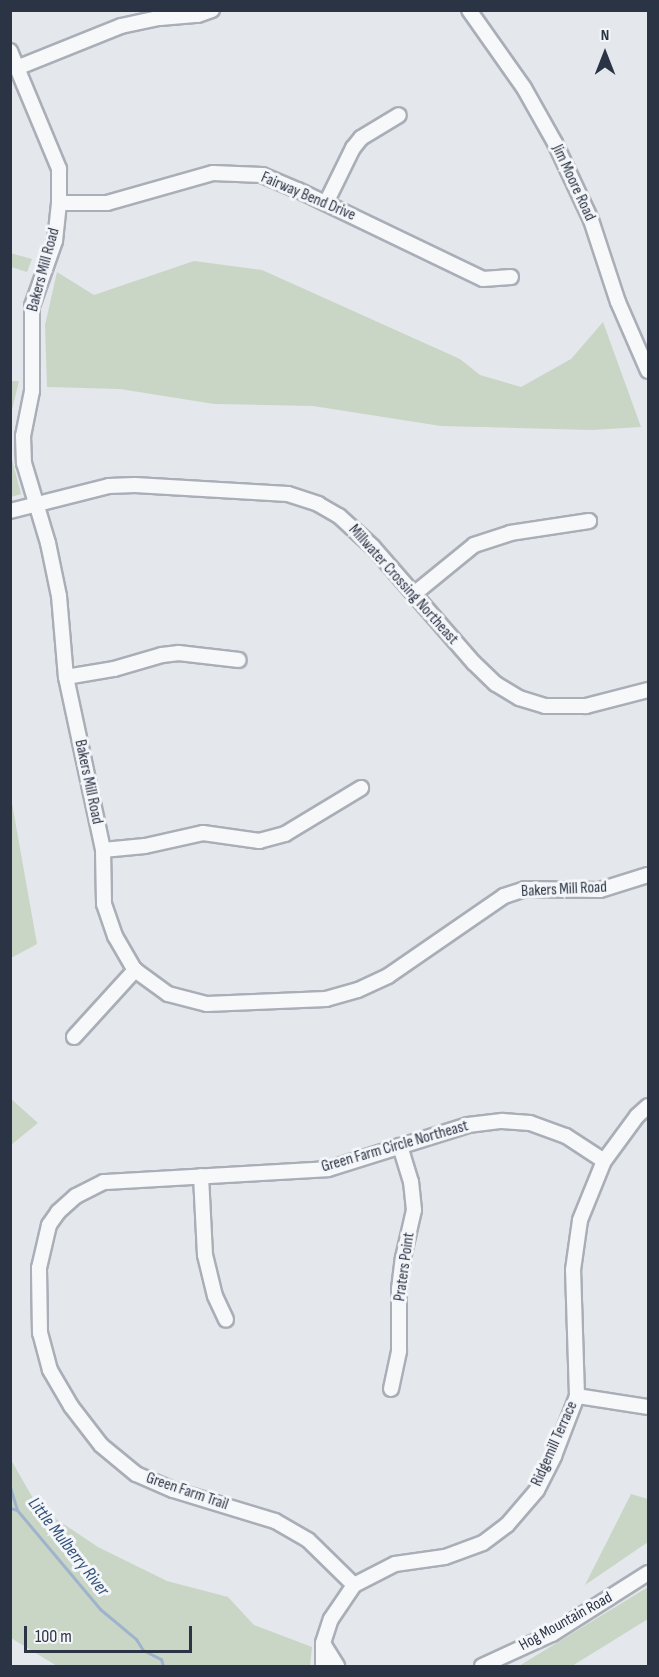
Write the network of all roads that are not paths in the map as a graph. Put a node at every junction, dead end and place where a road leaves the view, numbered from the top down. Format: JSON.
{"nodes":[{"id":1,"x":212,"y":10,"type":"edge"},
{"id":2,"x":469,"y":10,"type":"edge"},
{"id":3,"x":10,"y":51,"type":"edge"},
{"id":4,"x":19,"y":67,"type":"junction"},
{"id":5,"x":399,"y":115,"type":"dead end"},
{"id":6,"x":60,"y":203,"type":"junction"},
{"id":7,"x":326,"y":203,"type":"junction"},
{"id":8,"x":511,"y":277,"type":"dead end"},
{"id":9,"x":648,"y":370,"type":"edge"},
{"id":10,"x":36,"y":502,"type":"junction"},
{"id":11,"x":10,"y":511,"type":"edge"},
{"id":12,"x":589,"y":521,"type":"dead end"},
{"id":13,"x":414,"y":594,"type":"junction"},
{"id":14,"x":240,"y":660,"type":"dead end"},
{"id":15,"x":66,"y":676,"type":"junction"},
{"id":16,"x":648,"y":690,"type":"edge"},
{"id":17,"x":360,"y":788,"type":"dead end"},
{"id":18,"x":103,"y":850,"type":"junction"},
{"id":19,"x":648,"y":875,"type":"edge"},
{"id":20,"x":135,"y":970,"type":"junction"},
{"id":21,"x":74,"y":1037,"type":"dead end"},
{"id":22,"x":648,"y":1106,"type":"edge"},
{"id":23,"x":400,"y":1146,"type":"junction"},
{"id":24,"x":604,"y":1161,"type":"junction"},
{"id":25,"x":201,"y":1176,"type":"junction"},
{"id":26,"x":49,"y":1225,"type":"joint"},
{"id":27,"x":226,"y":1320,"type":"dead end"},
{"id":28,"x":391,"y":1389,"type":"dead end"},
{"id":29,"x":577,"y":1396,"type":"junction"},
{"id":30,"x":648,"y":1407,"type":"edge"},
{"id":31,"x":648,"y":1574,"type":"edge"},
{"id":32,"x":354,"y":1585,"type":"junction"},
{"id":33,"x":323,"y":1643,"type":"junction"},
{"id":34,"x":323,"y":1666,"type":"edge"},
{"id":35,"x":337,"y":1666,"type":"edge"},
{"id":36,"x":482,"y":1666,"type":"edge"}],
"edges":[{"from":1,"to":4,"type":"street"},
{"from":2,"to":9,"type":"street","name":"Jim Moore Road"},
{"from":3,"to":4,"type":"street","name":"Bakers Mill Road"},
{"from":4,"to":6,"type":"street","name":"Bakers Mill Road"},
{"from":5,"to":7,"type":"street"},
{"from":6,"to":7,"type":"street","name":"Fairway Bend Drive"},
{"from":6,"to":10,"type":"street","name":"Bakers Mill Road"},
{"from":7,"to":8,"type":"street","name":"Fairway Bend Drive"},
{"from":10,"to":11,"type":"street","name":"Millwater Crossing Northeast"},
{"from":10,"to":13,"type":"street","name":"Millwater Crossing Northeast"},
{"from":10,"to":15,"type":"street","name":"Bakers Mill Road"},
{"from":12,"to":13,"type":"street"},
{"from":13,"to":16,"type":"street","name":"Millwater Crossing Northeast"},
{"from":14,"to":15,"type":"street"},
{"from":15,"to":18,"type":"street","name":"Bakers Mill Road"},
{"from":17,"to":18,"type":"street"},
{"from":18,"to":20,"type":"street","name":"Bakers Mill Road"},
{"from":19,"to":20,"type":"street","name":"Bakers Mill Road"},
{"from":20,"to":21,"type":"street"},
{"from":22,"to":24,"type":"street","name":"Ridgemill Terrace"},
{"from":23,"to":24,"type":"street","name":"Green Farm Circle Northeast"},
{"from":23,"to":25,"type":"street","name":"Green Farm Circle Northeast"},
{"from":23,"to":28,"type":"street","name":"Praters Point"},
{"from":24,"to":29,"type":"street","name":"Ridgemill Terrace"},
{"from":25,"to":26,"type":"street","name":"Green Farm Circle Northeast"},
{"from":25,"to":27,"type":"street"},
{"from":26,"to":32,"type":"street","name":"Green Farm Trail"},
{"from":29,"to":30,"type":"street"},
{"from":29,"to":32,"type":"street","name":"Ridgemill Terrace"},
{"from":31,"to":36,"type":"street","name":"Hog Mountain Road"},
{"from":32,"to":33,"type":"street","name":"Ridgemill Terrace"},
{"from":33,"to":34,"type":"street","name":"Ridgemill Terrace"},
{"from":33,"to":35,"type":"street"}]}
